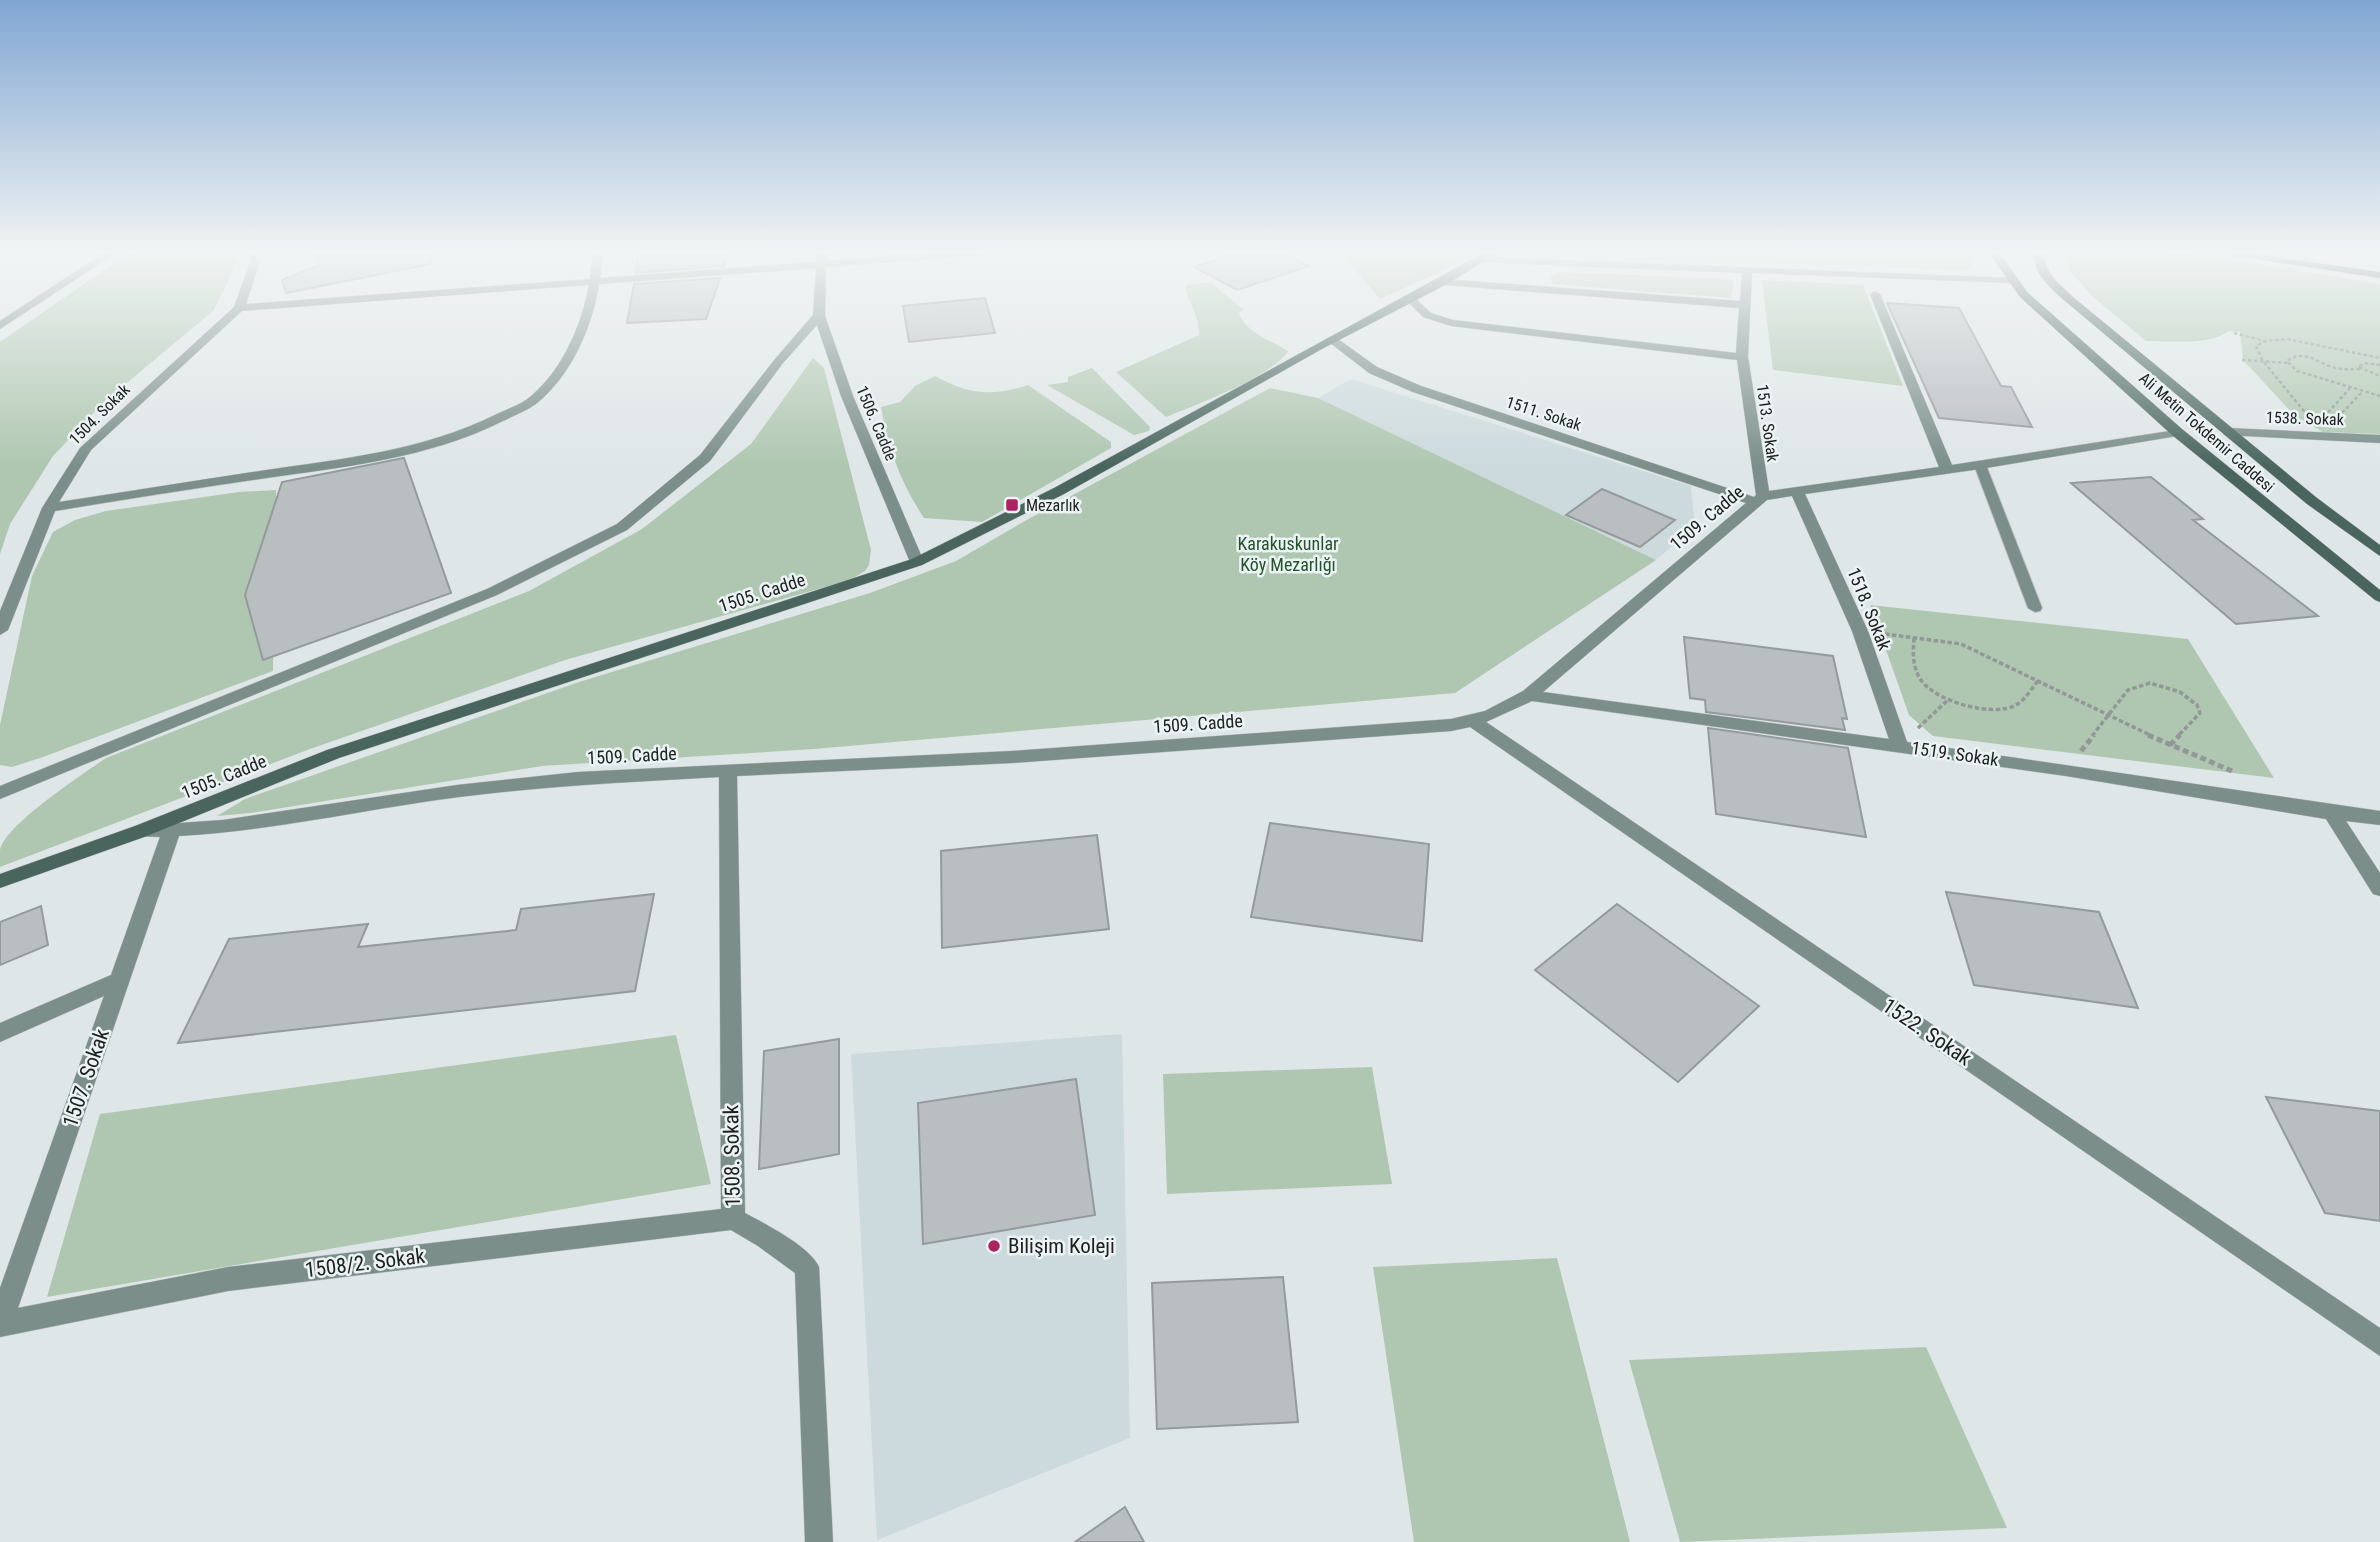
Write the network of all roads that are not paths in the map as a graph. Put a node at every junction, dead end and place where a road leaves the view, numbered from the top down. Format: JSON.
{"nodes":[{"id":1,"x":223,"y":323,"type":"edge"},
{"id":2,"x":583,"y":323,"type":"edge"},
{"id":3,"x":813,"y":323,"type":"edge"},
{"id":4,"x":821,"y":323,"type":"edge"},
{"id":5,"x":1362,"y":323,"type":"edge"},
{"id":6,"x":1451,"y":323,"type":"edge"},
{"id":7,"x":1744,"y":323,"type":"edge"},
{"id":8,"x":1887,"y":323,"type":"edge"},
{"id":9,"x":2055,"y":323,"type":"edge"},
{"id":10,"x":2098,"y":323,"type":"edge"},
{"id":11,"x":1331,"y":339,"type":"junction"},
{"id":12,"x":1742,"y":357,"type":"junction"},
{"id":13,"x":2177,"y":432,"type":"junction"},
{"id":14,"x":2229,"y":432,"type":"junction"},
{"id":15,"x":2380,"y":439,"type":"edge"},
{"id":16,"x":1980,"y":465,"type":"junction"},
{"id":17,"x":1947,"y":469,"type":"junction"},
{"id":18,"x":1796,"y":490,"type":"junction"},
{"id":19,"x":1759,"y":499,"type":"junction"},
{"id":20,"x":49,"y":508,"type":"junction"},
{"id":21,"x":2380,"y":552,"type":"edge"},
{"id":22,"x":917,"y":562,"type":"junction"},
{"id":23,"x":2380,"y":597,"type":"edge"},
{"id":24,"x":2035,"y":608,"type":"dead end"},
{"id":25,"x":0,"y":630,"type":"edge"},
{"id":26,"x":1529,"y":695,"type":"junction"},
{"id":27,"x":1474,"y":721,"type":"junction"},
{"id":28,"x":1900,"y":746,"type":"junction"},
{"id":29,"x":728,"y":771,"type":"junction"},
{"id":30,"x":0,"y":793,"type":"edge"},
{"id":31,"x":2332,"y":813,"type":"junction"},
{"id":32,"x":2380,"y":818,"type":"edge"},
{"id":33,"x":141,"y":831,"type":"junction"},
{"id":34,"x":171,"y":832,"type":"junction"},
{"id":35,"x":0,"y":881,"type":"edge"},
{"id":36,"x":2380,"y":889,"type":"edge"},
{"id":37,"x":120,"y":980,"type":"junction"},
{"id":38,"x":0,"y":1033,"type":"edge"},
{"id":39,"x":733,"y":1219,"type":"junction"},
{"id":40,"x":0,"y":1324,"type":"edge"},
{"id":41,"x":2380,"y":1343,"type":"edge"},
{"id":42,"x":813,"y":1541,"type":"edge"}],
"edges":[{"from":1,"to":20,"type":"street","name":"1504. Sokak"},
{"from":2,"to":20,"type":"street"},
{"from":3,"to":30,"type":"street"},
{"from":4,"to":22,"type":"street","name":"1506. Cadde"},
{"from":5,"to":11,"type":"street","name":"1505. Cadde"},
{"from":6,"to":12,"type":"street"},
{"from":7,"to":12,"type":"street","name":"1513. Sokak"},
{"from":8,"to":17,"type":"street"},
{"from":9,"to":13,"type":"street","name":"Ali Metin Tokdemir Caddesi"},
{"from":10,"to":14,"type":"street","name":"Ali Metin Tokdemir Caddesi"},
{"from":11,"to":19,"type":"street","name":"1511. Sokak"},
{"from":11,"to":22,"type":"street","name":"1505. Cadde"},
{"from":12,"to":19,"type":"street","name":"1513. Sokak"},
{"from":13,"to":16,"type":"street","name":"1509. Cadde"},
{"from":13,"to":23,"type":"street","name":"Ali Metin Tokdemir Caddesi"},
{"from":14,"to":15,"type":"street","name":"1538. Sokak"},
{"from":14,"to":21,"type":"street","name":"Ali Metin Tokdemir Caddesi"},
{"from":16,"to":17,"type":"street","name":"1509. Cadde"},
{"from":16,"to":24,"type":"lane"},
{"from":17,"to":18,"type":"street","name":"1509. Cadde"},
{"from":18,"to":19,"type":"street","name":"1509. Cadde"},
{"from":18,"to":28,"type":"street","name":"1518. Sokak"},
{"from":19,"to":26,"type":"street","name":"1509. Cadde"},
{"from":20,"to":25,"type":"street","name":"1504. Sokak"},
{"from":22,"to":33,"type":"street","name":"1505. Cadde"},
{"from":26,"to":27,"type":"street","name":"1509. Cadde"},
{"from":26,"to":28,"type":"street","name":"1519. Sokak"},
{"from":27,"to":29,"type":"street","name":"1509. Cadde"},
{"from":27,"to":41,"type":"street","name":"1522. Sokak"},
{"from":28,"to":31,"type":"street","name":"1519. Sokak"},
{"from":29,"to":34,"type":"street","name":"1509. Cadde"},
{"from":29,"to":39,"type":"street","name":"1508. Sokak"},
{"from":31,"to":32,"type":"street","name":"1519. Sokak"},
{"from":31,"to":36,"type":"street"},
{"from":33,"to":34,"type":"street","name":"1509. Cadde"},
{"from":33,"to":35,"type":"street","name":"1505. Cadde"},
{"from":34,"to":37,"type":"street","name":"1507. Sokak"},
{"from":37,"to":38,"type":"street"},
{"from":37,"to":40,"type":"street","name":"1507. Sokak"},
{"from":39,"to":40,"type":"street","name":"1508/2. Sokak"},
{"from":39,"to":42,"type":"street","name":"1508. Sokak"}]}
